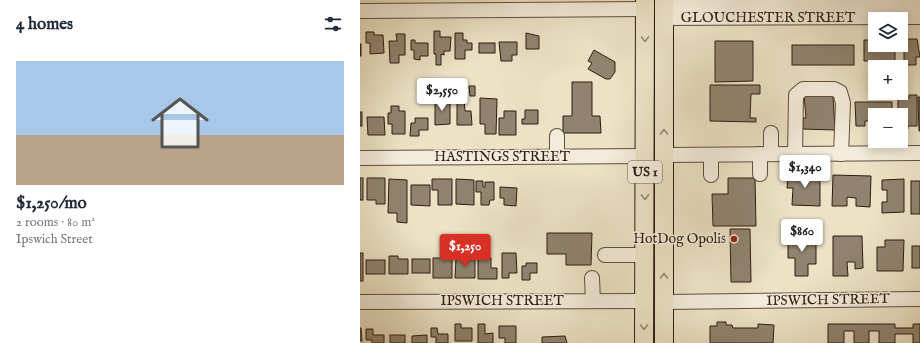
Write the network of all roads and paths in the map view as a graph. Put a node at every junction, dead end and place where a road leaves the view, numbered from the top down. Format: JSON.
{"nodes":[{"id":1,"x":920,"y":4,"type":"edge"},
{"id":2,"x":656,"y":6,"type":"edge"},
{"id":3,"x":360,"y":11,"type":"edge"},
{"id":4,"x":769,"y":11,"type":"junction"},
{"id":5,"x":920,"y":17,"type":"edge"},
{"id":6,"x":771,"y":133,"type":"dead end"},
{"id":7,"x":556,"y":136,"type":"dead end"},
{"id":8,"x":920,"y":153,"type":"edge"},
{"id":9,"x":711,"y":154,"type":"junction"},
{"id":10,"x":765,"y":154,"type":"junction"},
{"id":11,"x":795,"y":154,"type":"junction"},
{"id":12,"x":841,"y":154,"type":"junction"},
{"id":13,"x":664,"y":155,"type":"junction"},
{"id":14,"x":557,"y":156,"type":"junction"},
{"id":15,"x":645,"y":156,"type":"junction"},
{"id":16,"x":360,"y":158,"type":"edge"},
{"id":17,"x":760,"y":174,"type":"dead end"},
{"id":18,"x":711,"y":175,"type":"dead end"},
{"id":19,"x":605,"y":255,"type":"dead end"},
{"id":20,"x":644,"y":255,"type":"junction"},
{"id":21,"x":592,"y":278,"type":"dead end"},
{"id":22,"x":920,"y":299,"type":"edge"},
{"id":23,"x":593,"y":301,"type":"junction"},
{"id":24,"x":644,"y":301,"type":"junction"},
{"id":25,"x":360,"y":302,"type":"edge"},
{"id":26,"x":664,"y":302,"type":"junction"},
{"id":27,"x":644,"y":343,"type":"edge"},
{"id":28,"x":664,"y":343,"type":"edge"}],
"edges":[{"from":1,"to":4,"type":"street","name":"GLOUCHESTER STREET"},
{"from":2,"to":3,"type":"street","name":"GLOUCHESTER STREET"},
{"from":2,"to":4,"type":"street","name":"GLOUCHESTER STREET"},
{"from":13,"to":2,"type":"main road","number":"US 1","one_way":true},
{"from":2,"to":15,"type":"main road","number":"US 1","one_way":true},
{"from":4,"to":5,"type":"street","name":"GLOUCHESTER STREET"},
{"from":6,"to":10,"type":"street"},
{"from":7,"to":14,"type":"street"},
{"from":8,"to":12,"type":"street"},
{"from":9,"to":10,"type":"street"},
{"from":9,"to":13,"type":"street"},
{"from":9,"to":18,"type":"street"},
{"from":10,"to":11,"type":"street"},
{"from":10,"to":17,"type":"street"},
{"from":11,"to":12,"type":"street"},
{"from":11,"to":12,"type":"street"},
{"from":26,"to":13,"type":"main road","number":"US 1","one_way":true},
{"from":14,"to":15,"type":"street","name":"HASTINGS STREET"},
{"from":14,"to":16,"type":"street","name":"HASTINGS STREET"},
{"from":15,"to":20,"type":"main road","number":"US 1","one_way":true},
{"from":19,"to":20,"type":"street"},
{"from":20,"to":24,"type":"main road","number":"US 1"},
{"from":21,"to":23,"type":"street"},
{"from":22,"to":26,"type":"street","name":"IPSWICH STREET"},
{"from":23,"to":24,"type":"street","name":"IPSWICH STREET"},
{"from":23,"to":25,"type":"street","name":"IPSWICH STREET"},
{"from":24,"to":27,"type":"main road","number":"US 1","one_way":true},
{"from":26,"to":28,"type":"main road","number":"US 1"}]}
